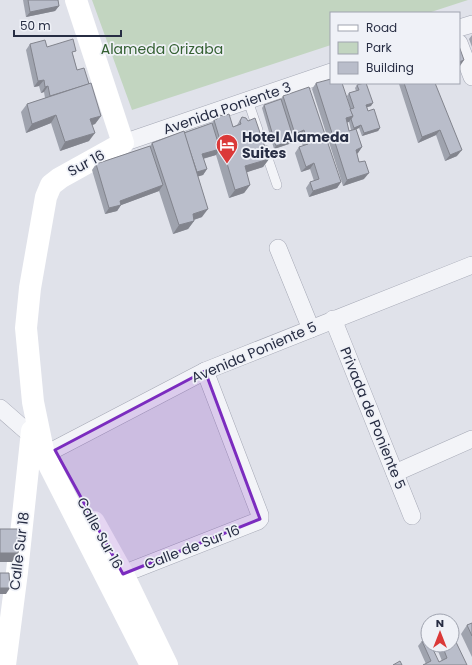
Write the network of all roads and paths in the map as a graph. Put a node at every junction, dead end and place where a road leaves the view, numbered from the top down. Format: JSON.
{"nodes":[{"id":1,"x":76,"y":0,"type":"edge"},
{"id":2,"x":472,"y":24,"type":"edge"},
{"id":3,"x":460,"y":28,"type":"edge"},
{"id":4,"x":460,"y":46,"type":"edge"},
{"id":5,"x":330,"y":72,"type":"edge"},
{"id":6,"x":472,"y":77,"type":"edge"},
{"id":7,"x":248,"y":101,"type":"junction"},
{"id":8,"x":123,"y":144,"type":"junction"},
{"id":9,"x":277,"y":185,"type":"dead end"},
{"id":10,"x":50,"y":186,"type":"joint"},
{"id":11,"x":278,"y":248,"type":"dead end"},
{"id":12,"x":472,"y":265,"type":"edge"},
{"id":13,"x":333,"y":319,"type":"junction"},
{"id":14,"x":311,"y":329,"type":"junction"},
{"id":15,"x":205,"y":371,"type":"junction"},
{"id":16,"x":33,"y":402,"type":"junction"},
{"id":17,"x":0,"y":408,"type":"edge"},
{"id":18,"x":32,"y":436,"type":"junction"},
{"id":19,"x":472,"y":440,"type":"edge"},
{"id":20,"x":49,"y":452,"type":"junction"},
{"id":21,"x":395,"y":474,"type":"junction"},
{"id":22,"x":412,"y":516,"type":"dead end"},
{"id":23,"x":122,"y":574,"type":"junction"},
{"id":24,"x":5,"y":665,"type":"edge"},
{"id":25,"x":151,"y":665,"type":"edge"},
{"id":26,"x":167,"y":665,"type":"edge"}],
"edges":[{"from":1,"to":8,"type":"main road"},
{"from":2,"to":3,"type":"street"},
{"from":4,"to":6,"type":"street"},
{"from":5,"to":7,"type":"street","name":"Avenida Poniente 3"},
{"from":7,"to":8,"type":"street","name":"Avenida Poniente 3"},
{"from":7,"to":9,"type":"lane"},
{"from":8,"to":10,"type":"main road","name":"Sur 16"},
{"from":10,"to":16,"type":"main road","name":"Calle Sur 16"},
{"from":11,"to":14,"type":"street"},
{"from":12,"to":13,"type":"street","name":"Avenida Poniente 5"},
{"from":13,"to":14,"type":"street","name":"Avenida Poniente 5"},
{"from":13,"to":21,"type":"street","name":"Privada de Poniente 5"},
{"from":14,"to":15,"type":"street","name":"Avenida Poniente 5"},
{"from":15,"to":20,"type":"street","name":"Avenida Poniente 5"},
{"from":15,"to":23,"type":"street","name":"Calle de Sur 16"},
{"from":16,"to":18,"type":"main road","name":"Calle Sur 18"},
{"from":16,"to":20,"type":"main road","name":"Calle Sur 16"},
{"from":17,"to":18,"type":"street"},
{"from":18,"to":24,"type":"main road","name":"Calle Sur 18"},
{"from":19,"to":21,"type":"street"},
{"from":20,"to":23,"type":"main road","name":"Calle Sur 16"},
{"from":20,"to":25,"type":"main road","name":"Calle Sur 16"},
{"from":21,"to":22,"type":"street","name":"Privada de Poniente 5"},
{"from":23,"to":26,"type":"main road","name":"Calle Sur 16"}]}
